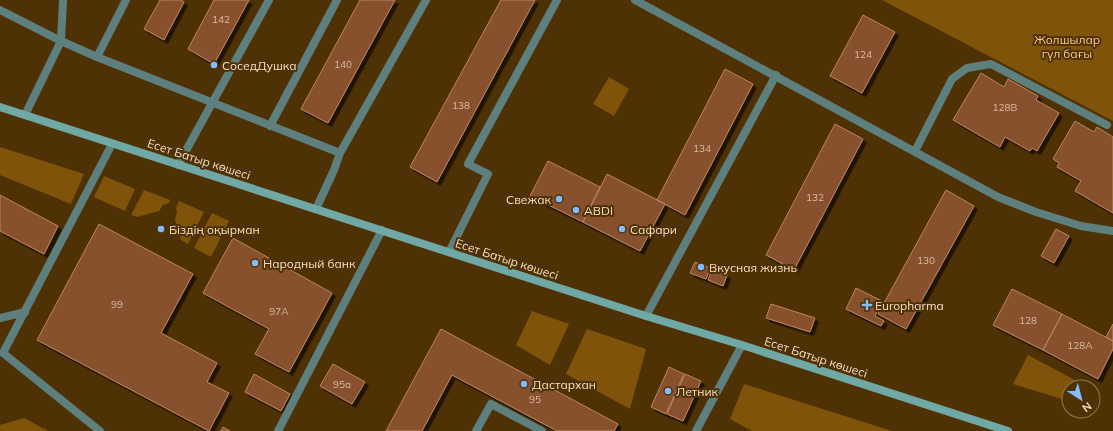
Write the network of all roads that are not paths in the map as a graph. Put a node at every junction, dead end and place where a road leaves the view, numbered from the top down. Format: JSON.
{"nodes":[{"id":1,"x":63,"y":0,"type":"edge"},
{"id":2,"x":126,"y":0,"type":"edge"},
{"id":3,"x":269,"y":0,"type":"edge"},
{"id":4,"x":336,"y":0,"type":"edge"},
{"id":5,"x":426,"y":0,"type":"edge"},
{"id":6,"x":557,"y":0,"type":"edge"},
{"id":7,"x":635,"y":0,"type":"edge"},
{"id":8,"x":0,"y":10,"type":"edge"},
{"id":9,"x":61,"y":41,"type":"junction"},
{"id":10,"x":97,"y":57,"type":"junction"},
{"id":11,"x":776,"y":75,"type":"junction"},
{"id":12,"x":212,"y":103,"type":"junction"},
{"id":13,"x":0,"y":107,"type":"edge"},
{"id":14,"x":25,"y":115,"type":"junction"},
{"id":15,"x":1107,"y":125,"type":"dead end"},
{"id":16,"x":270,"y":126,"type":"junction"},
{"id":17,"x":112,"y":144,"type":"junction"},
{"id":18,"x":915,"y":151,"type":"junction"},
{"id":19,"x":340,"y":153,"type":"junction"},
{"id":20,"x":178,"y":165,"type":"junction"},
{"id":21,"x":316,"y":209,"type":"junction"},
{"id":22,"x":382,"y":230,"type":"junction"},
{"id":23,"x":1113,"y":231,"type":"edge"},
{"id":24,"x":449,"y":252,"type":"junction"},
{"id":25,"x":25,"y":312,"type":"junction"},
{"id":26,"x":646,"y":316,"type":"junction"},
{"id":27,"x":0,"y":318,"type":"edge"},
{"id":28,"x":742,"y":346,"type":"junction"},
{"id":29,"x":100,"y":431,"type":"edge"},
{"id":30,"x":278,"y":431,"type":"edge"},
{"id":31,"x":476,"y":431,"type":"edge"},
{"id":32,"x":542,"y":431,"type":"edge"},
{"id":33,"x":696,"y":431,"type":"edge"},
{"id":34,"x":1008,"y":431,"type":"edge"}],
"edges":[{"from":1,"to":9,"type":"lane"},
{"from":2,"to":10,"type":"lane"},
{"from":3,"to":12,"type":"lane"},
{"from":4,"to":16,"type":"lane"},
{"from":5,"to":19,"type":"lane"},
{"from":6,"to":24,"type":"lane"},
{"from":7,"to":11,"type":"lane"},
{"from":8,"to":9,"type":"lane"},
{"from":9,"to":10,"type":"lane"},
{"from":9,"to":14,"type":"lane"},
{"from":10,"to":12,"type":"lane"},
{"from":11,"to":18,"type":"lane"},
{"from":11,"to":26,"type":"lane"},
{"from":12,"to":16,"type":"lane"},
{"from":12,"to":20,"type":"lane"},
{"from":13,"to":14,"type":"street","name":"Есет Батыр көшесі"},
{"from":14,"to":17,"type":"street","name":"Есет Батыр көшесі"},
{"from":15,"to":18,"type":"lane"},
{"from":16,"to":19,"type":"lane"},
{"from":17,"to":20,"type":"street","name":"Есет Батыр көшесі"},
{"from":17,"to":25,"type":"lane"},
{"from":18,"to":23,"type":"lane"},
{"from":19,"to":21,"type":"lane"},
{"from":20,"to":21,"type":"street","name":"Есет Батыр көшесі"},
{"from":21,"to":22,"type":"street","name":"Есет Батыр көшесі"},
{"from":22,"to":24,"type":"street","name":"Есет Батыр көшесі"},
{"from":22,"to":30,"type":"lane"},
{"from":24,"to":26,"type":"street","name":"Есет Батыр көшесі"},
{"from":25,"to":27,"type":"lane"},
{"from":25,"to":29,"type":"lane"},
{"from":26,"to":28,"type":"street","name":"Есет Батыр көшесі"},
{"from":28,"to":33,"type":"lane"},
{"from":28,"to":34,"type":"street","name":"Есет Батыр көшесі"},
{"from":31,"to":32,"type":"lane"}]}
